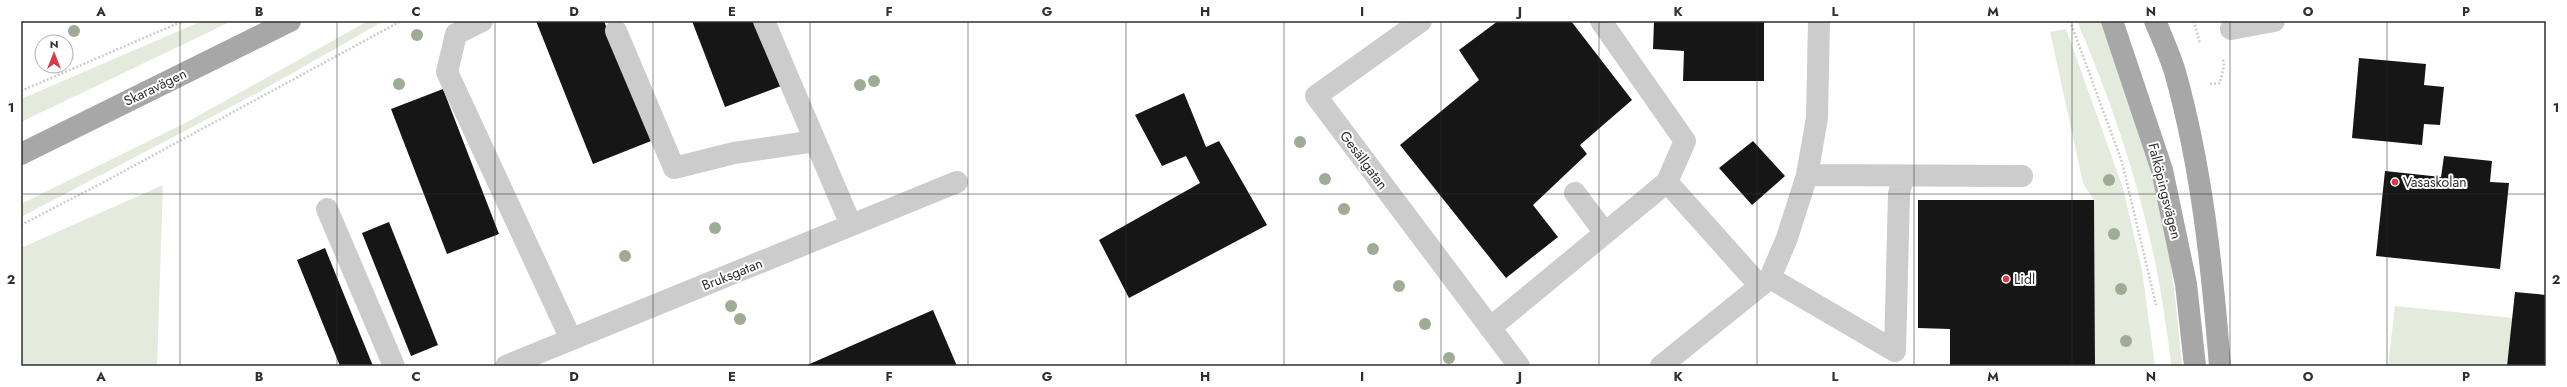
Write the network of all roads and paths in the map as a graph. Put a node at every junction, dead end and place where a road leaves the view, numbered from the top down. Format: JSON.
{"nodes":[{"id":1,"x":183,"y":21,"type":"edge"},
{"id":2,"x":290,"y":21,"type":"edge"},
{"id":3,"x":401,"y":21,"type":"edge"},
{"id":4,"x":482,"y":21,"type":"edge"},
{"id":5,"x":764,"y":21,"type":"edge"},
{"id":6,"x":1421,"y":21,"type":"edge"},
{"id":7,"x":1601,"y":21,"type":"edge"},
{"id":8,"x":1819,"y":21,"type":"edge"},
{"id":9,"x":2070,"y":21,"type":"edge"},
{"id":10,"x":2112,"y":21,"type":"edge"},
{"id":11,"x":2155,"y":21,"type":"edge"},
{"id":12,"x":2274,"y":21,"type":"edge"},
{"id":13,"x":2231,"y":29,"type":"dead end"},
{"id":14,"x":616,"y":31,"type":"dead end"},
{"id":15,"x":21,"y":91,"type":"edge"},
{"id":16,"x":815,"y":141,"type":"junction"},
{"id":17,"x":21,"y":154,"type":"edge"},
{"id":18,"x":1807,"y":175,"type":"junction"},
{"id":19,"x":1903,"y":176,"type":"junction"},
{"id":20,"x":2022,"y":176,"type":"dead end"},
{"id":21,"x":957,"y":182,"type":"dead end"},
{"id":22,"x":1667,"y":182,"type":"junction"},
{"id":23,"x":1575,"y":192,"type":"dead end"},
{"id":24,"x":327,"y":210,"type":"dead end"},
{"id":25,"x":21,"y":225,"type":"edge"},
{"id":26,"x":851,"y":225,"type":"junction"},
{"id":27,"x":1605,"y":233,"type":"junction"},
{"id":28,"x":1765,"y":282,"type":"junction"},
{"id":29,"x":2156,"y":307,"type":"dead end"},
{"id":30,"x":1490,"y":328,"type":"junction"},
{"id":31,"x":571,"y":339,"type":"junction"},
{"id":32,"x":394,"y":366,"type":"edge"},
{"id":33,"x":506,"y":366,"type":"edge"},
{"id":34,"x":1519,"y":366,"type":"edge"},
{"id":35,"x":1661,"y":366,"type":"edge"},
{"id":36,"x":2195,"y":366,"type":"edge"},
{"id":37,"x":2220,"y":366,"type":"edge"}],
"edges":[{"from":1,"to":15,"type":"path"},
{"from":2,"to":17,"type":"main road","name":"Skaravägen"},
{"from":3,"to":25,"type":"path"},
{"from":4,"to":31,"type":"street"},
{"from":5,"to":16,"type":"street"},
{"from":6,"to":30,"type":"street","name":"Gesällgatan"},
{"from":7,"to":22,"type":"street"},
{"from":8,"to":18,"type":"street"},
{"from":9,"to":29,"type":"path"},
{"from":10,"to":36,"type":"main road","name":"Falköpingsvägen"},
{"from":11,"to":37,"type":"main road"},
{"from":12,"to":13,"type":"street"},
{"from":14,"to":16,"type":"street"},
{"from":16,"to":26,"type":"street"},
{"from":18,"to":19,"type":"street"},
{"from":18,"to":28,"type":"street"},
{"from":19,"to":20,"type":"street"},
{"from":19,"to":28,"type":"street"},
{"from":21,"to":26,"type":"street","name":"Bruksgatan"},
{"from":22,"to":27,"type":"street"},
{"from":22,"to":28,"type":"street"},
{"from":23,"to":27,"type":"street"},
{"from":24,"to":32,"type":"street"},
{"from":26,"to":31,"type":"street","name":"Bruksgatan"},
{"from":27,"to":30,"type":"street"},
{"from":28,"to":35,"type":"street"},
{"from":30,"to":34,"type":"street"},
{"from":31,"to":33,"type":"street","name":"Bruksgatan"}]}
